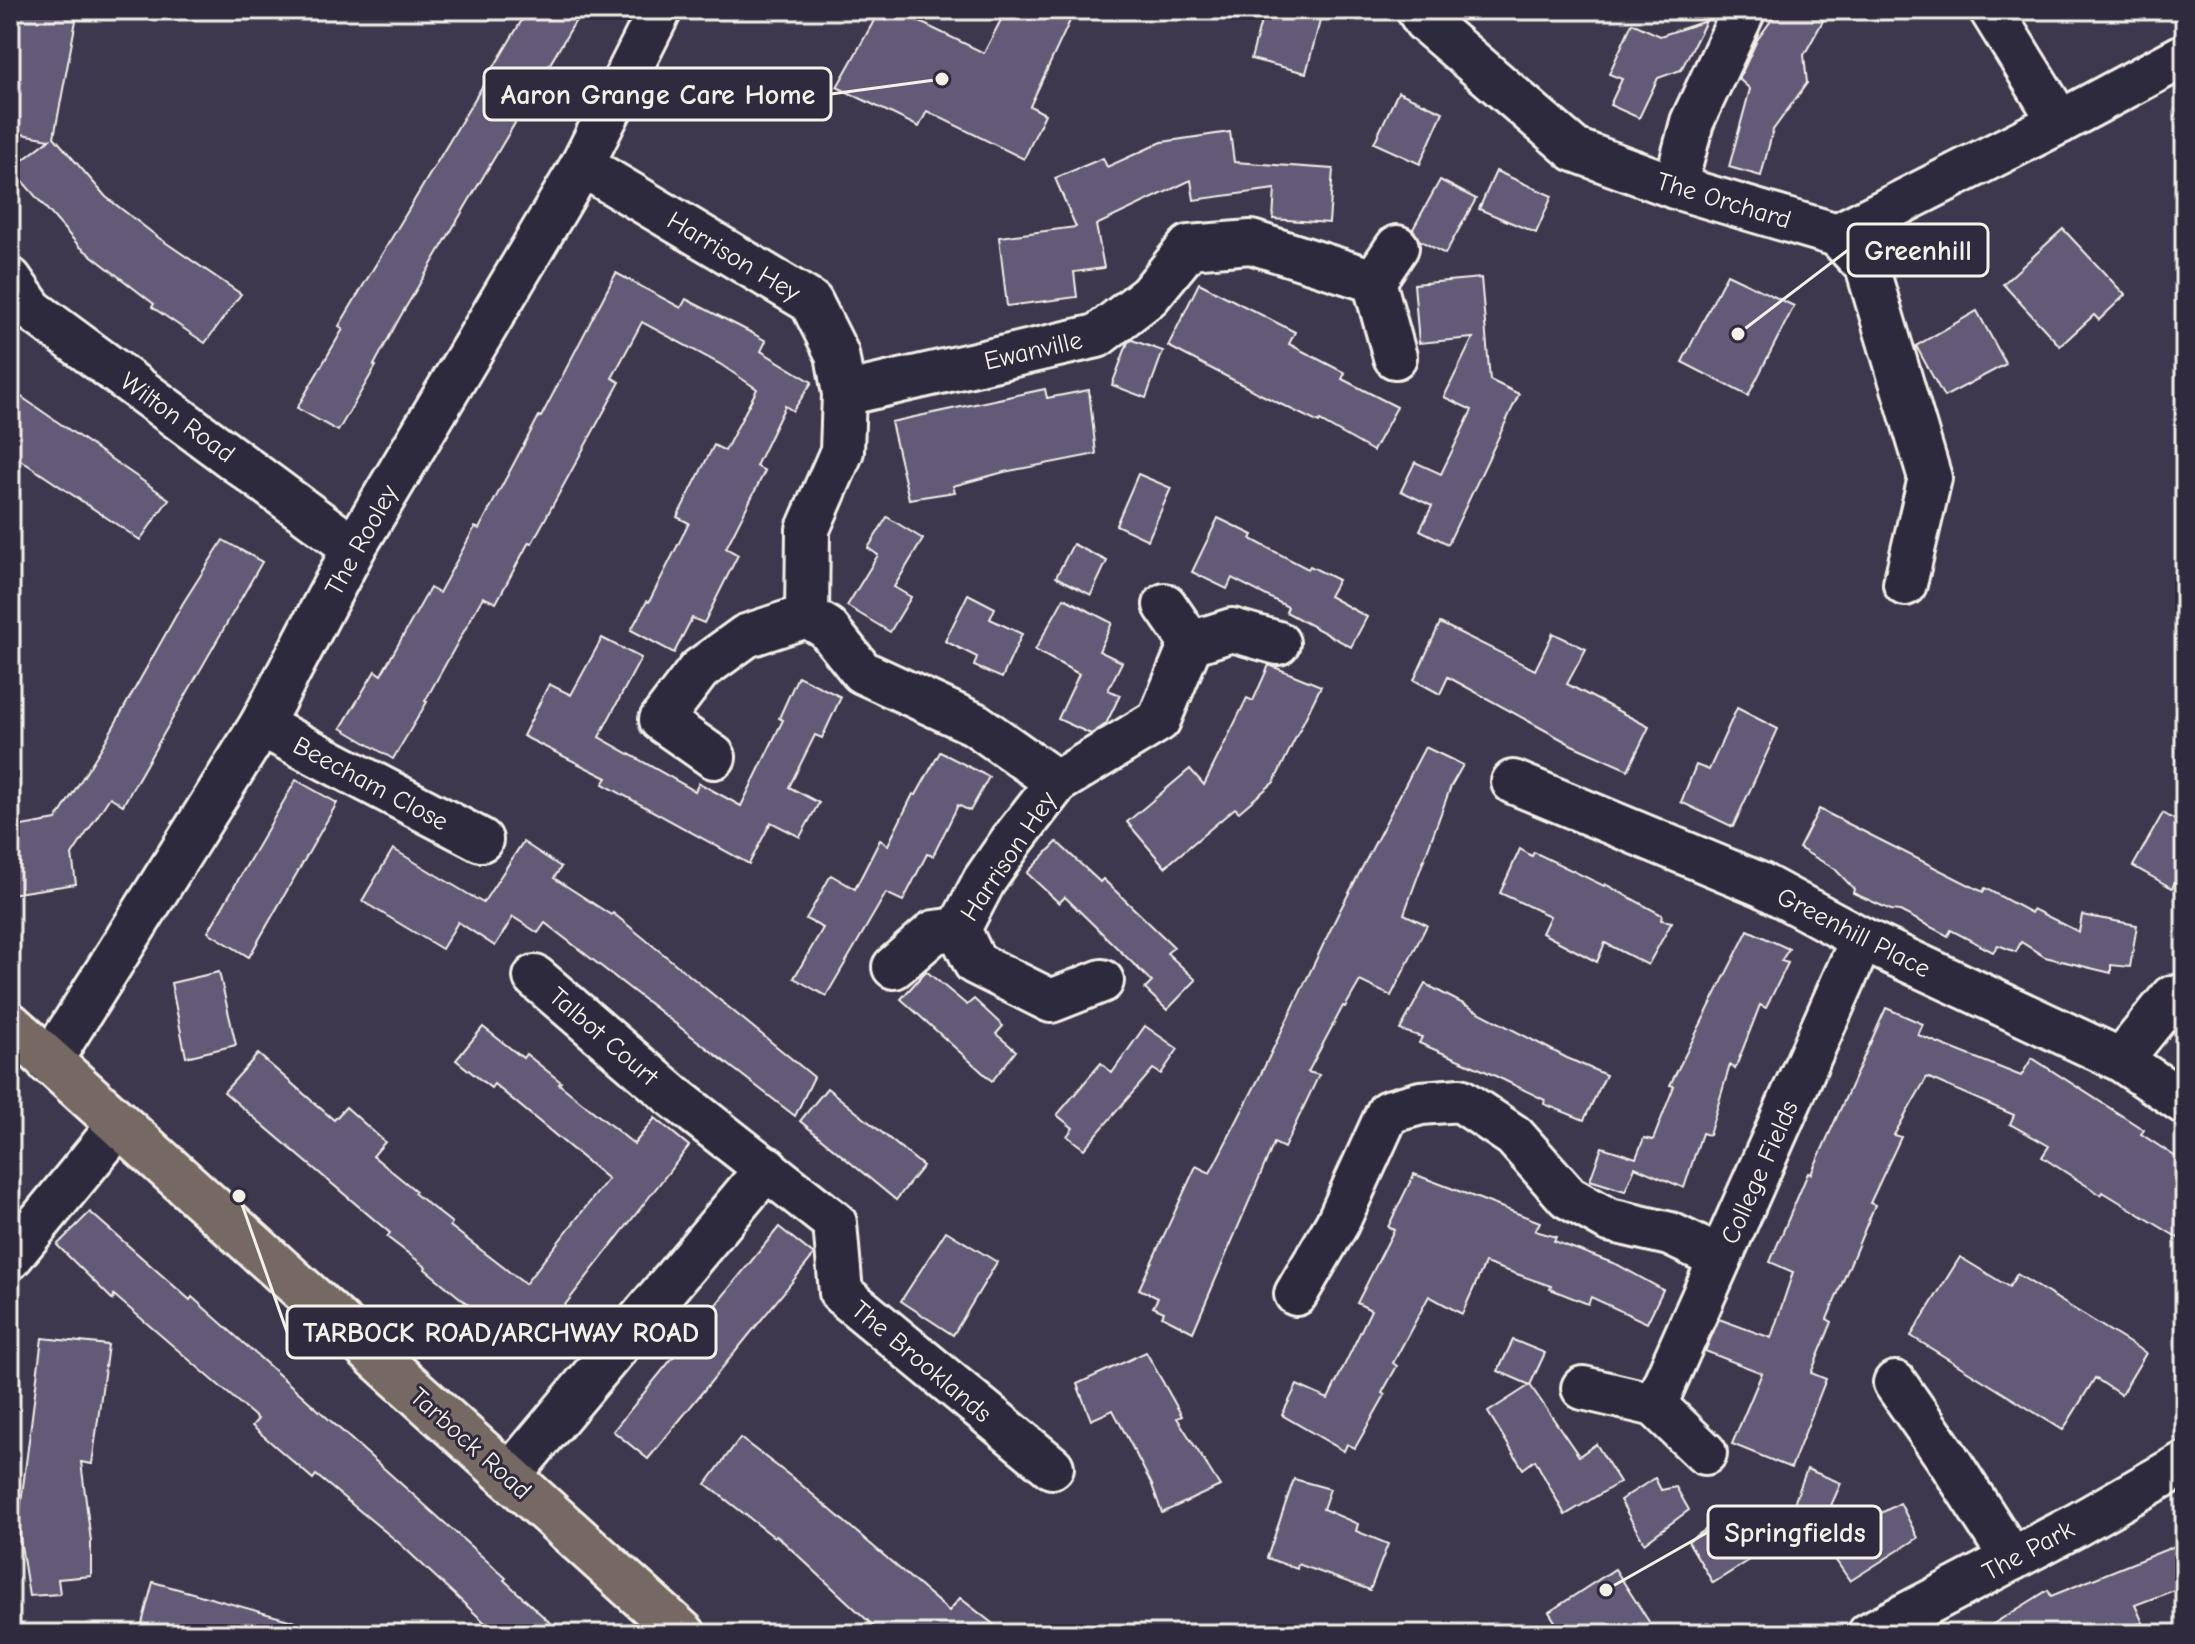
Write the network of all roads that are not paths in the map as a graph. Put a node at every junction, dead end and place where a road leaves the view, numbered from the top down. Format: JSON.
{"nodes":[{"id":1,"x":660,"y":10,"type":"edge"},
{"id":2,"x":1418,"y":10,"type":"edge"},
{"id":3,"x":1744,"y":10,"type":"edge"},
{"id":4,"x":1991,"y":10,"type":"edge"},
{"id":5,"x":2185,"y":55,"type":"edge"},
{"id":6,"x":2060,"y":122,"type":"junction"},
{"id":7,"x":582,"y":165,"type":"junction"},
{"id":8,"x":1675,"y":187,"type":"junction"},
{"id":9,"x":1837,"y":235,"type":"junction"},
{"id":10,"x":1397,"y":247,"type":"dead end"},
{"id":11,"x":10,"y":279,"type":"edge"},
{"id":12,"x":1374,"y":281,"type":"junction"},
{"id":13,"x":1395,"y":357,"type":"dead end"},
{"id":14,"x":844,"y":394,"type":"junction"},
{"id":15,"x":354,"y":548,"type":"junction"},
{"id":16,"x":1905,"y":584,"type":"dead end"},
{"id":17,"x":1165,"y":605,"type":"dead end"},
{"id":18,"x":807,"y":616,"type":"junction"},
{"id":19,"x":1191,"y":643,"type":"junction"},
{"id":20,"x":1278,"y":643,"type":"dead end"},
{"id":21,"x":261,"y":725,"type":"junction"},
{"id":22,"x":714,"y":757,"type":"dead end"},
{"id":23,"x":1057,"y":782,"type":"junction"},
{"id":24,"x":1513,"y":782,"type":"dead end"},
{"id":25,"x":481,"y":840,"type":"dead end"},
{"id":26,"x":959,"y":929,"type":"junction"},
{"id":27,"x":1862,"y":939,"type":"junction"},
{"id":28,"x":894,"y":967,"type":"dead end"},
{"id":29,"x":535,"y":977,"type":"dead end"},
{"id":30,"x":1102,"y":981,"type":"dead end"},
{"id":31,"x":2172,"y":997,"type":"dead end"},
{"id":32,"x":10,"y":1025,"type":"edge"},
{"id":33,"x":2121,"y":1060,"type":"junction"},
{"id":34,"x":49,"y":1063,"type":"junction"},
{"id":35,"x":673,"y":1096,"type":"joint"},
{"id":36,"x":2185,"y":1103,"type":"edge"},
{"id":37,"x":119,"y":1125,"type":"junction"},
{"id":38,"x":767,"y":1168,"type":"junction"},
{"id":39,"x":10,"y":1258,"type":"edge"},
{"id":40,"x":1720,"y":1258,"type":"junction"},
{"id":41,"x":1296,"y":1294,"type":"dead end"},
{"id":42,"x":1895,"y":1383,"type":"dead end"},
{"id":43,"x":1583,"y":1388,"type":"dead end"},
{"id":44,"x":1655,"y":1405,"type":"junction"},
{"id":45,"x":1705,"y":1453,"type":"dead end"},
{"id":46,"x":2185,"y":1463,"type":"edge"},
{"id":47,"x":1052,"y":1467,"type":"dead end"},
{"id":48,"x":508,"y":1477,"type":"junction"},
{"id":49,"x":2012,"y":1559,"type":"junction"},
{"id":50,"x":683,"y":1634,"type":"edge"},
{"id":51,"x":1869,"y":1634,"type":"edge"}],
"edges":[{"from":1,"to":7,"type":"street","name":"The Rooley"},
{"from":2,"to":8,"type":"street","name":"The Orchard"},
{"from":3,"to":8,"type":"street"},
{"from":4,"to":6,"type":"street"},
{"from":5,"to":6,"type":"street"},
{"from":6,"to":9,"type":"street"},
{"from":7,"to":14,"type":"street","name":"Harrison Hey"},
{"from":7,"to":15,"type":"street","name":"The Rooley"},
{"from":8,"to":9,"type":"street","name":"The Orchard"},
{"from":9,"to":16,"type":"street"},
{"from":10,"to":12,"type":"street"},
{"from":11,"to":15,"type":"street","name":"Wilton Road"},
{"from":12,"to":13,"type":"street"},
{"from":12,"to":14,"type":"street","name":"Ewanville"},
{"from":14,"to":18,"type":"street","name":"Harrison Hey"},
{"from":15,"to":21,"type":"street","name":"The Rooley"},
{"from":17,"to":19,"type":"street"},
{"from":18,"to":22,"type":"street"},
{"from":18,"to":23,"type":"street","name":"Harrison Hey"},
{"from":19,"to":20,"type":"street"},
{"from":19,"to":23,"type":"street","name":"Harrison Hey"},
{"from":21,"to":25,"type":"street","name":"Beecham Close"},
{"from":21,"to":34,"type":"street","name":"The Rooley"},
{"from":23,"to":26,"type":"street","name":"Harrison Hey"},
{"from":24,"to":27,"type":"street","name":"Greenhill Place"},
{"from":26,"to":28,"type":"street","name":"Harrison Hey"},
{"from":26,"to":30,"type":"street","name":"Harrison Hey"},
{"from":27,"to":33,"type":"street","name":"Greenhill Place"},
{"from":27,"to":40,"type":"street","name":"College Fields"},
{"from":29,"to":35,"type":"street","name":"Talbot Court"},
{"from":31,"to":33,"type":"street"},
{"from":32,"to":34,"type":"main road","name":"Tarbock Road"},
{"from":33,"to":36,"type":"street","name":"Greenhill Place"},
{"from":34,"to":37,"type":"main road","name":"Tarbock Road"},
{"from":35,"to":38,"type":"street","name":"The Brooklands"},
{"from":37,"to":39,"type":"street"},
{"from":37,"to":48,"type":"main road","name":"Tarbock Road"},
{"from":38,"to":47,"type":"street","name":"The Brooklands"},
{"from":38,"to":48,"type":"street"},
{"from":40,"to":41,"type":"street"},
{"from":40,"to":44,"type":"street","name":"College Fields"},
{"from":42,"to":49,"type":"street"},
{"from":43,"to":44,"type":"street"},
{"from":44,"to":45,"type":"street"},
{"from":46,"to":49,"type":"street","name":"The Park"},
{"from":48,"to":50,"type":"main road","name":"Tarbock Road"},
{"from":49,"to":51,"type":"street","name":"The Park"}]}
